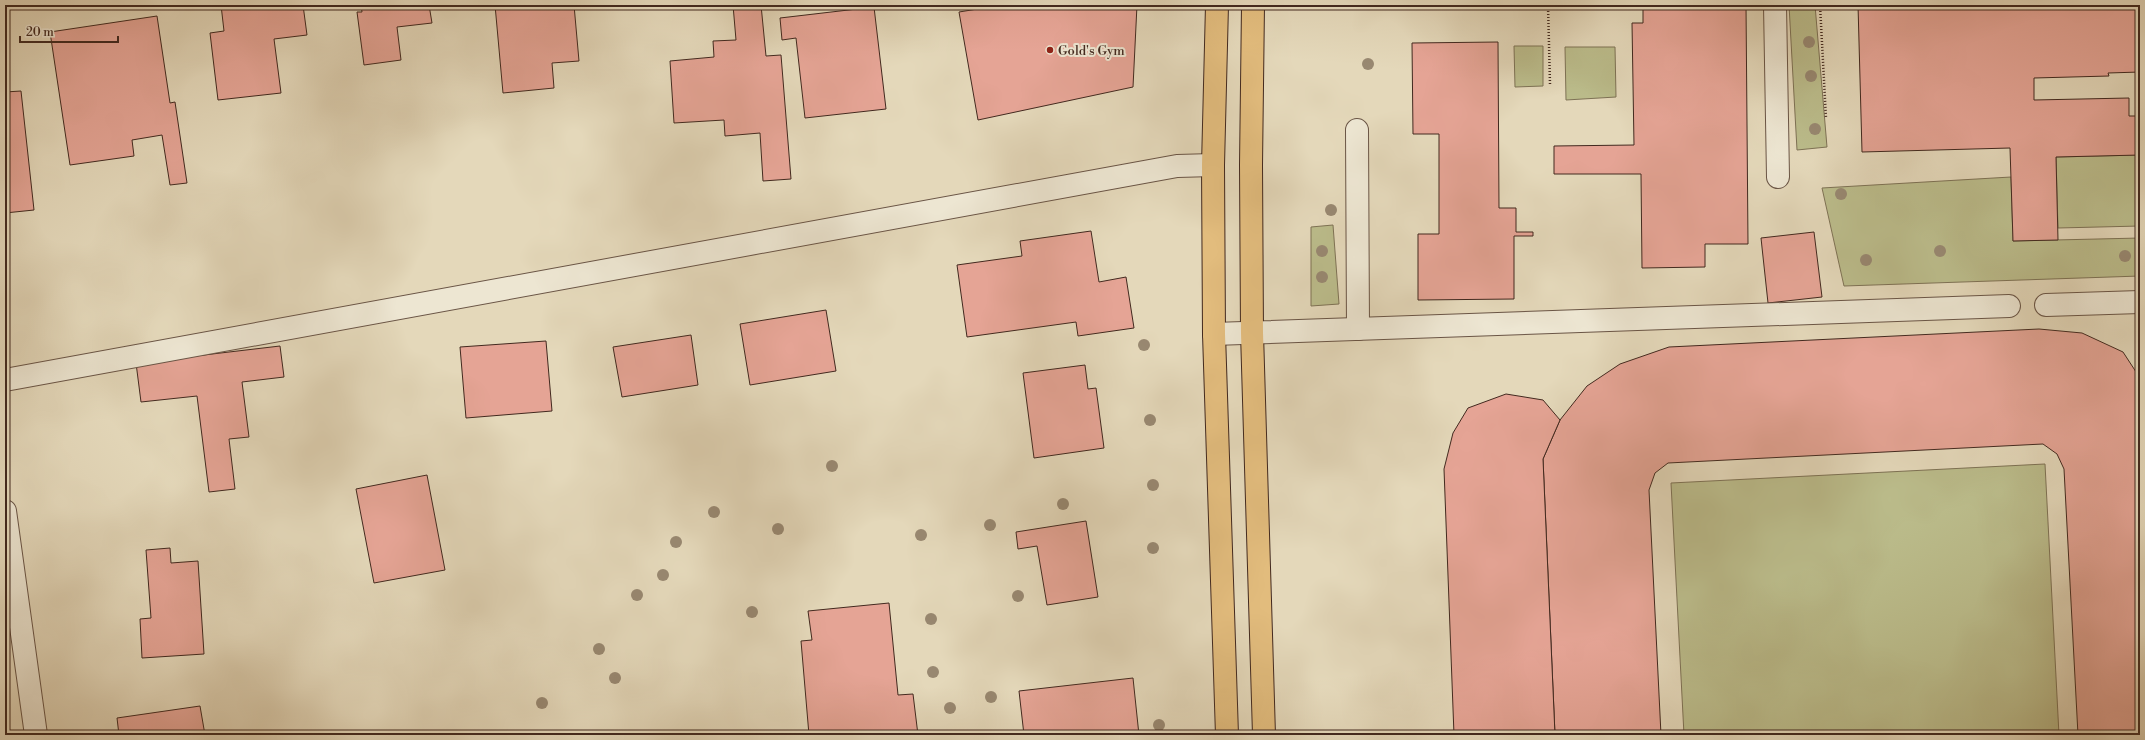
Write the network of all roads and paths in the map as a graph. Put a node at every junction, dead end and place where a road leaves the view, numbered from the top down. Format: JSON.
{"nodes":[{"id":1,"x":1217,"y":5,"type":"edge"},
{"id":2,"x":1253,"y":5,"type":"edge"},
{"id":3,"x":1548,"y":5,"type":"edge"},
{"id":4,"x":1775,"y":5,"type":"edge"},
{"id":5,"x":1820,"y":5,"type":"edge"},
{"id":6,"x":1550,"y":84,"type":"dead end"},
{"id":7,"x":1826,"y":118,"type":"dead end"},
{"id":8,"x":1357,"y":130,"type":"dead end"},
{"id":9,"x":1213,"y":165,"type":"junction"},
{"id":10,"x":1778,"y":177,"type":"dead end"},
{"id":11,"x":2140,"y":302,"type":"edge"},
{"id":12,"x":2046,"y":305,"type":"dead end"},
{"id":13,"x":2009,"y":306,"type":"dead end"},
{"id":14,"x":1358,"y":329,"type":"junction"},
{"id":15,"x":1252,"y":333,"type":"junction"},
{"id":16,"x":1214,"y":334,"type":"junction"},
{"id":17,"x":5,"y":380,"type":"edge"},
{"id":18,"x":5,"y":511,"type":"edge"},
{"id":19,"x":36,"y":735,"type":"edge"},
{"id":20,"x":1227,"y":735,"type":"edge"},
{"id":21,"x":1264,"y":735,"type":"edge"}],
"edges":[{"from":1,"to":9,"type":"main road"},
{"from":2,"to":15,"type":"main road"},
{"from":3,"to":6,"type":"path"},
{"from":4,"to":10,"type":"street"},
{"from":5,"to":7,"type":"path"},
{"from":8,"to":14,"type":"street"},
{"from":9,"to":16,"type":"main road"},
{"from":9,"to":17,"type":"street"},
{"from":11,"to":12,"type":"street"},
{"from":13,"to":14,"type":"street"},
{"from":14,"to":15,"type":"street"},
{"from":15,"to":16,"type":"street"},
{"from":15,"to":21,"type":"main road"},
{"from":16,"to":20,"type":"main road"},
{"from":18,"to":19,"type":"street"}]}
